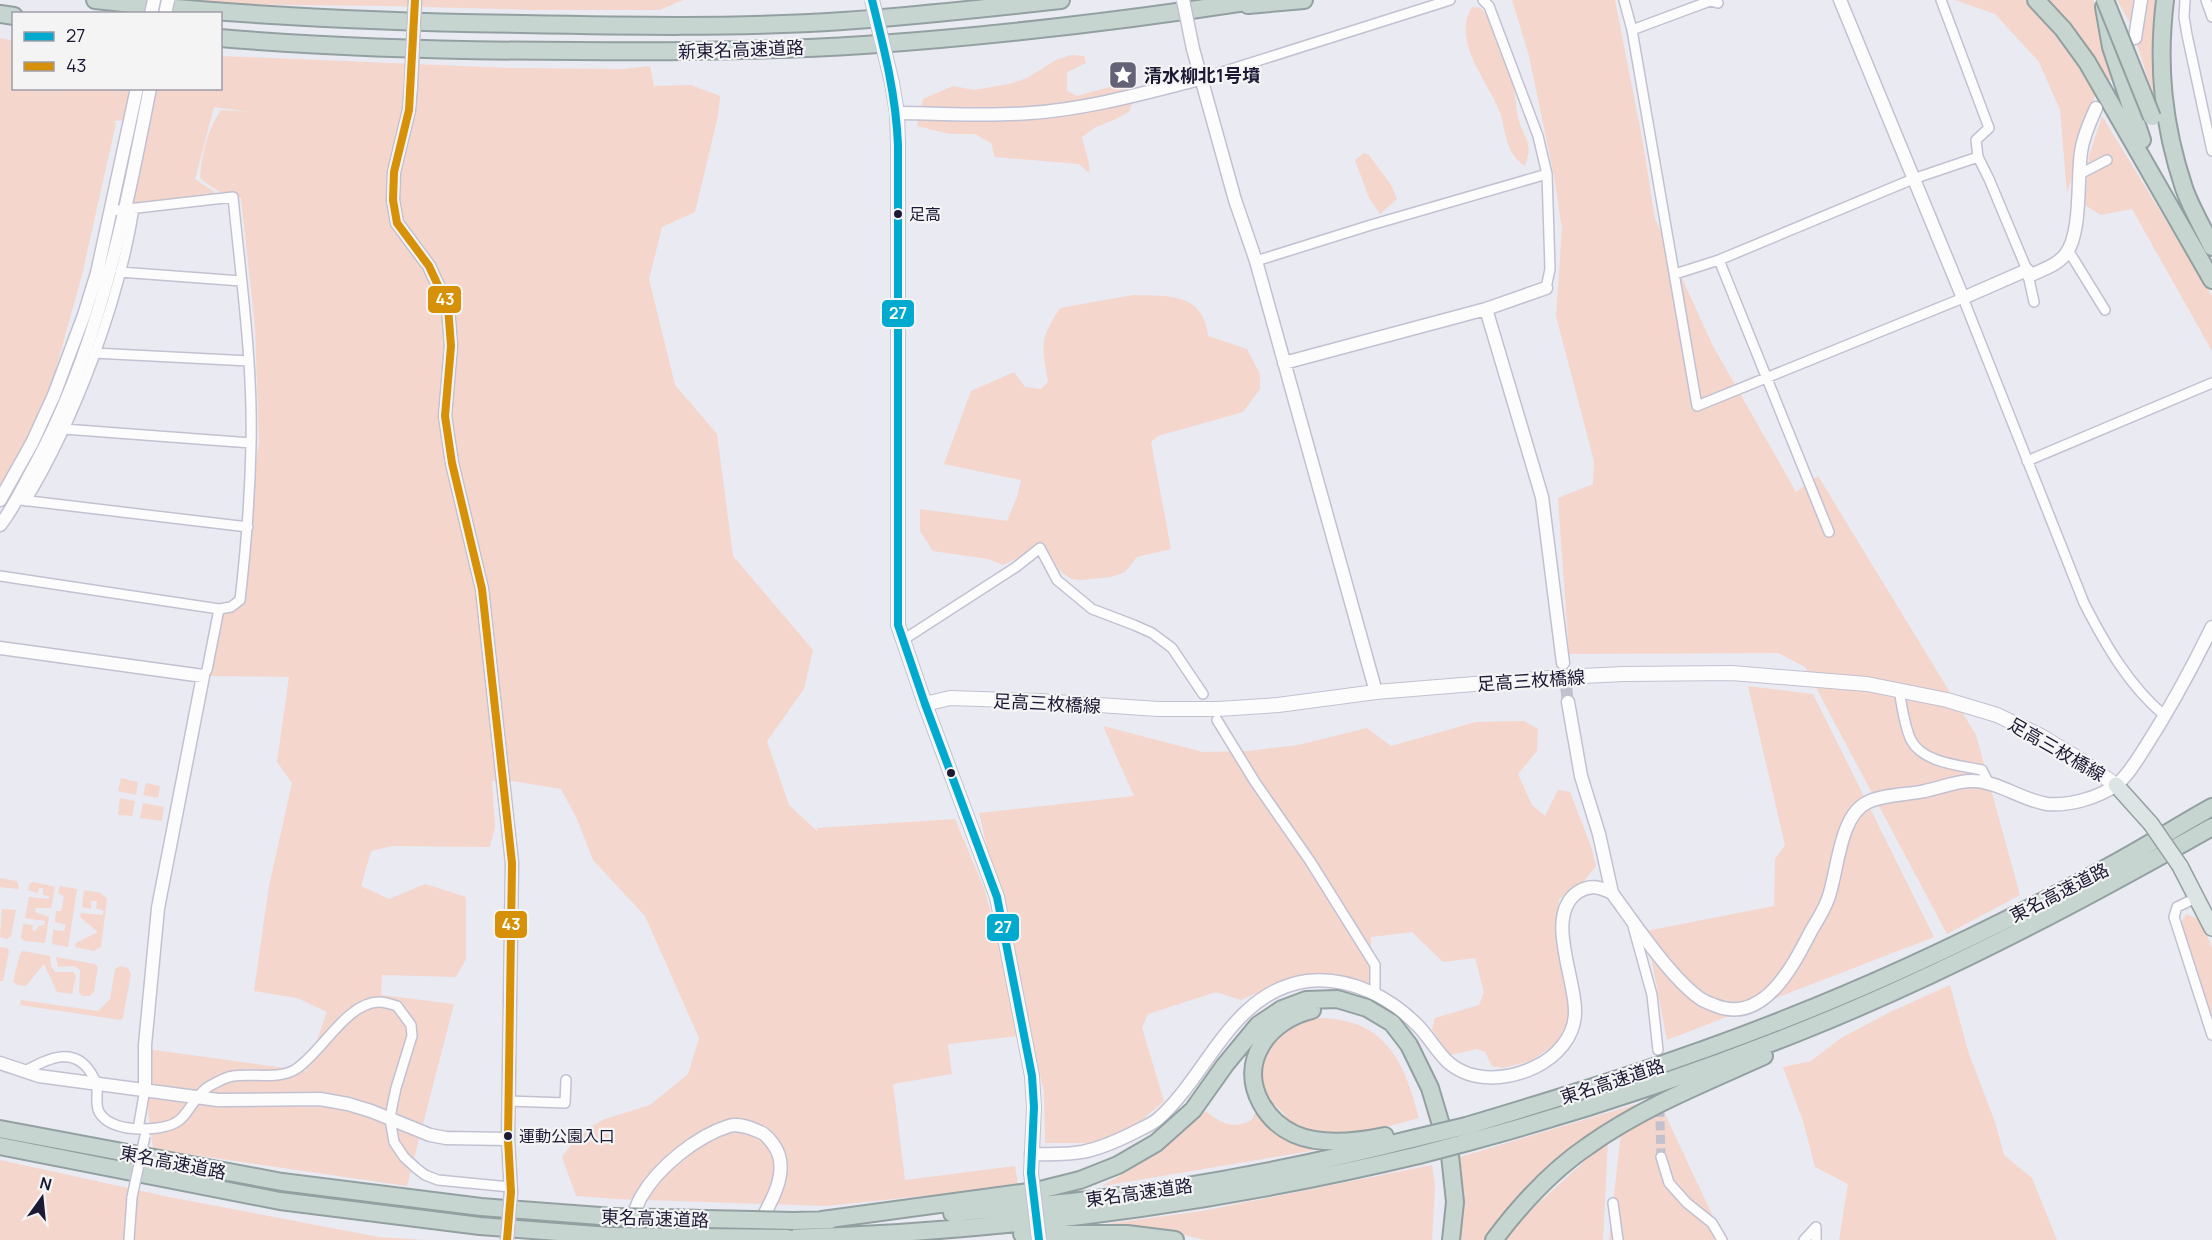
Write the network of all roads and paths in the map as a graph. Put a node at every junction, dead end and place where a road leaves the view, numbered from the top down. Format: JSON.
{"nodes":[{"id":1,"x":95,"y":0,"type":"edge"},
{"id":2,"x":415,"y":0,"type":"edge"},
{"id":3,"x":872,"y":0,"type":"edge"},
{"id":4,"x":992,"y":0,"type":"edge"},
{"id":5,"x":1061,"y":0,"type":"edge"},
{"id":6,"x":1183,"y":0,"type":"edge"},
{"id":7,"x":1259,"y":0,"type":"edge"},
{"id":8,"x":1304,"y":0,"type":"edge"},
{"id":9,"x":1450,"y":0,"type":"edge"},
{"id":10,"x":1484,"y":0,"type":"edge"},
{"id":11,"x":1624,"y":0,"type":"edge"},
{"id":12,"x":1840,"y":0,"type":"edge"},
{"id":13,"x":1941,"y":0,"type":"edge"},
{"id":14,"x":2036,"y":0,"type":"edge"},
{"id":15,"x":2104,"y":0,"type":"edge"},
{"id":16,"x":2141,"y":0,"type":"edge"},
{"id":17,"x":2165,"y":0,"type":"edge"},
{"id":18,"x":2185,"y":0,"type":"edge"},
{"id":19,"x":2206,"y":0,"type":"edge"},
{"id":20,"x":1718,"y":3,"type":"dead end"},
{"id":21,"x":1200,"y":9,"type":"junction"},
{"id":22,"x":2212,"y":17,"type":"edge"},
{"id":23,"x":842,"y":21,"type":"junction"},
{"id":24,"x":1632,"y":30,"type":"junction"},
{"id":25,"x":222,"y":38,"type":"edge"},
{"id":26,"x":2135,"y":38,"type":"dead end"},
{"id":27,"x":1200,"y":79,"type":"junction"},
{"id":28,"x":137,"y":90,"type":"edge"},
{"id":29,"x":150,"y":90,"type":"edge"},
{"id":30,"x":2096,"y":108,"type":"dead end"},
{"id":31,"x":897,"y":113,"type":"junction"},
{"id":32,"x":2159,"y":115,"type":"junction"},
{"id":33,"x":2212,"y":152,"type":"edge"},
{"id":34,"x":1978,"y":156,"type":"junction"},
{"id":35,"x":2106,"y":160,"type":"dead end"},
{"id":36,"x":1547,"y":174,"type":"junction"},
{"id":37,"x":2078,"y":175,"type":"junction"},
{"id":38,"x":1913,"y":179,"type":"junction"},
{"id":39,"x":2169,"y":201,"type":"junction"},
{"id":40,"x":130,"y":208,"type":"junction"},
{"id":41,"x":111,"y":211,"type":"junction"},
{"id":42,"x":2212,"y":247,"type":"edge"},
{"id":43,"x":2068,"y":250,"type":"junction"},
{"id":44,"x":1719,"y":260,"type":"junction"},
{"id":45,"x":1256,"y":261,"type":"junction"},
{"id":46,"x":2027,"y":270,"type":"junction"},
{"id":47,"x":120,"y":272,"type":"junction"},
{"id":48,"x":1675,"y":274,"type":"junction"},
{"id":49,"x":2212,"y":280,"type":"edge"},
{"id":50,"x":241,"y":281,"type":"junction"},
{"id":51,"x":1546,"y":288,"type":"joint"},
{"id":52,"x":1963,"y":298,"type":"junction"},
{"id":53,"x":2034,"y":302,"type":"dead end"},
{"id":54,"x":1486,"y":309,"type":"junction"},
{"id":55,"x":2105,"y":310,"type":"dead end"},
{"id":56,"x":94,"y":353,"type":"junction"},
{"id":57,"x":249,"y":361,"type":"junction"},
{"id":58,"x":1284,"y":363,"type":"junction"},
{"id":59,"x":1767,"y":376,"type":"junction"},
{"id":60,"x":2212,"y":383,"type":"edge"},
{"id":61,"x":64,"y":429,"type":"junction"},
{"id":62,"x":251,"y":443,"type":"junction"},
{"id":63,"x":2027,"y":461,"type":"junction"},
{"id":64,"x":0,"y":500,"type":"edge"},
{"id":65,"x":21,"y":500,"type":"junction"},
{"id":66,"x":0,"y":525,"type":"edge"},
{"id":67,"x":248,"y":527,"type":"junction"},
{"id":68,"x":1829,"y":532,"type":"dead end"},
{"id":69,"x":0,"y":576,"type":"edge"},
{"id":70,"x":219,"y":609,"type":"junction"},
{"id":71,"x":2212,"y":627,"type":"edge"},
{"id":72,"x":903,"y":640,"type":"junction"},
{"id":73,"x":0,"y":648,"type":"edge"},
{"id":74,"x":1563,"y":663,"type":"tunnel mouth"},
{"id":75,"x":203,"y":676,"type":"junction"},
{"id":76,"x":1899,"y":690,"type":"junction"},
{"id":77,"x":1376,"y":692,"type":"junction"},
{"id":78,"x":1203,"y":694,"type":"dead end"},
{"id":79,"x":1568,"y":702,"type":"tunnel mouth"},
{"id":80,"x":925,"y":704,"type":"junction"},
{"id":81,"x":2165,"y":716,"type":"junction"},
{"id":82,"x":1217,"y":720,"type":"dead end"},
{"id":83,"x":1989,"y":784,"type":"junction"},
{"id":84,"x":2116,"y":785,"type":"junction"},
{"id":85,"x":2212,"y":807,"type":"edge"},
{"id":86,"x":2212,"y":827,"type":"edge"},
{"id":87,"x":1612,"y":893,"type":"junction"},
{"id":88,"x":2198,"y":897,"type":"junction"},
{"id":89,"x":2045,"y":919,"type":"junction"},
{"id":90,"x":1632,"y":920,"type":"junction"},
{"id":91,"x":2212,"y":928,"type":"edge"},
{"id":92,"x":1375,"y":992,"type":"junction"},
{"id":93,"x":2212,"y":1035,"type":"edge"},
{"id":94,"x":1658,"y":1050,"type":"dead end"},
{"id":95,"x":0,"y":1063,"type":"edge"},
{"id":96,"x":23,"y":1072,"type":"junction"},
{"id":97,"x":566,"y":1080,"type":"dead end"},
{"id":98,"x":97,"y":1083,"type":"junction"},
{"id":99,"x":145,"y":1089,"type":"junction"},
{"id":100,"x":196,"y":1097,"type":"junction"},
{"id":101,"x":508,"y":1101,"type":"junction"},
{"id":102,"x":390,"y":1119,"type":"junction"},
{"id":103,"x":0,"y":1129,"type":"edge"},
{"id":104,"x":1465,"y":1129,"type":"junction"},
{"id":105,"x":143,"y":1132,"type":"junction"},
{"id":106,"x":1414,"y":1134,"type":"junction"},
{"id":107,"x":508,"y":1139,"type":"junction"},
{"id":108,"x":0,"y":1146,"type":"edge"},
{"id":109,"x":1031,"y":1154,"type":"junction"},
{"id":110,"x":1661,"y":1157,"type":"tunnel mouth"},
{"id":111,"x":511,"y":1189,"type":"junction"},
{"id":112,"x":1613,"y":1203,"type":"dead end"},
{"id":113,"x":822,"y":1220,"type":"junction"},
{"id":114,"x":886,"y":1235,"type":"junction"},
{"id":115,"x":129,"y":1240,"type":"edge"},
{"id":116,"x":507,"y":1240,"type":"edge"},
{"id":117,"x":626,"y":1240,"type":"edge"},
{"id":118,"x":754,"y":1240,"type":"edge"},
{"id":119,"x":1039,"y":1240,"type":"edge"},
{"id":120,"x":1175,"y":1240,"type":"edge"},
{"id":121,"x":1441,"y":1240,"type":"edge"},
{"id":122,"x":1451,"y":1240,"type":"edge"},
{"id":123,"x":1494,"y":1240,"type":"edge"},
{"id":124,"x":1618,"y":1240,"type":"edge"},
{"id":125,"x":1722,"y":1240,"type":"edge"},
{"id":126,"x":1804,"y":1240,"type":"edge"},
{"id":127,"x":1816,"y":1240,"type":"edge"}],
"edges":[{"from":1,"to":23,"type":"highway","name":"新東名高速道路"},
{"from":2,"to":101,"type":"street","bridge":true},
{"from":3,"to":31,"type":"main road","bridge":true},
{"from":4,"to":23,"type":"highway"},
{"from":5,"to":23,"type":"highway","name":"新東名高速道路"},
{"from":6,"to":27,"type":"street","bridge":true},
{"from":7,"to":21,"type":"highway","name":"新東名高速道路"},
{"from":8,"to":21,"type":"highway"},
{"from":9,"to":27,"type":"street"},
{"from":10,"to":36,"type":"street"},
{"from":11,"to":24,"type":"street"},
{"from":12,"to":38,"type":"street"},
{"from":13,"to":34,"type":"street"},
{"from":14,"to":39,"type":"highway"},
{"from":15,"to":32,"type":"highway","bridge":true},
{"from":15,"to":39,"type":"highway"},
{"from":16,"to":26,"type":"street"},
{"from":17,"to":32,"type":"highway"},
{"from":18,"to":33,"type":"street"},
{"from":19,"to":22,"type":"street"},
{"from":20,"to":24,"type":"street"},
{"from":21,"to":25,"type":"highway","name":"新東名高速道路"},
{"from":24,"to":48,"type":"street"},
{"from":27,"to":31,"type":"street"},
{"from":27,"to":45,"type":"street"},
{"from":28,"to":41,"type":"street"},
{"from":29,"to":40,"type":"street"},
{"from":30,"to":37,"type":"street"},
{"from":31,"to":72,"type":"main road"},
{"from":32,"to":42,"type":"highway"},
{"from":34,"to":38,"type":"street"},
{"from":34,"to":46,"type":"street"},
{"from":35,"to":37,"type":"street"},
{"from":36,"to":45,"type":"street"},
{"from":36,"to":51,"type":"street"},
{"from":37,"to":43,"type":"street"},
{"from":38,"to":44,"type":"street"},
{"from":38,"to":52,"type":"street"},
{"from":39,"to":49,"type":"highway"},
{"from":40,"to":41,"type":"street"},
{"from":40,"to":47,"type":"street"},
{"from":40,"to":50,"type":"street"},
{"from":40,"to":65,"type":"street"},
{"from":41,"to":64,"type":"street"},
{"from":43,"to":46,"type":"street"},
{"from":43,"to":55,"type":"street"},
{"from":44,"to":48,"type":"street"},
{"from":44,"to":59,"type":"street"},
{"from":45,"to":58,"type":"street"},
{"from":46,"to":52,"type":"street"},
{"from":46,"to":53,"type":"street"},
{"from":47,"to":50,"type":"street"},
{"from":47,"to":56,"type":"street"},
{"from":48,"to":59,"type":"street"},
{"from":50,"to":57,"type":"street"},
{"from":51,"to":54,"type":"street"},
{"from":52,"to":59,"type":"street"},
{"from":52,"to":63,"type":"street"},
{"from":54,"to":58,"type":"street"},
{"from":54,"to":74,"type":"street"},
{"from":56,"to":57,"type":"street"},
{"from":56,"to":61,"type":"street"},
{"from":57,"to":62,"type":"street"},
{"from":58,"to":77,"type":"street"},
{"from":59,"to":68,"type":"street"},
{"from":60,"to":63,"type":"street"},
{"from":61,"to":62,"type":"street"},
{"from":61,"to":65,"type":"street"},
{"from":62,"to":67,"type":"street"},
{"from":63,"to":81,"type":"street"},
{"from":64,"to":65,"type":"street"},
{"from":65,"to":66,"type":"street"},
{"from":65,"to":67,"type":"street"},
{"from":67,"to":70,"type":"street"},
{"from":69,"to":70,"type":"street"},
{"from":70,"to":75,"type":"street"},
{"from":71,"to":81,"type":"street"},
{"from":72,"to":78,"type":"street"},
{"from":72,"to":80,"type":"main road"},
{"from":73,"to":75,"type":"street"},
{"from":75,"to":99,"type":"street"},
{"from":76,"to":77,"type":"main road","name":"足高三枚橋線"},
{"from":76,"to":83,"type":"street"},
{"from":76,"to":84,"type":"main road","name":"足高三枚橋線"},
{"from":77,"to":80,"type":"main road","name":"足高三枚橋線"},
{"from":79,"to":87,"type":"street"},
{"from":80,"to":109,"type":"main road"},
{"from":81,"to":84,"type":"street"},
{"from":82,"to":92,"type":"street"},
{"from":83,"to":84,"type":"street"},
{"from":83,"to":90,"type":"street"},
{"from":84,"to":88,"type":"main road","bridge":true},
{"from":85,"to":104,"type":"highway","name":"東名高速道路"},
{"from":86,"to":89,"type":"highway","name":"東名高速道路"},
{"from":87,"to":90,"type":"street"},
{"from":87,"to":92,"type":"street"},
{"from":88,"to":91,"type":"main road"},
{"from":88,"to":93,"type":"street"},
{"from":89,"to":104,"type":"highway","name":"東名高速道路"},
{"from":89,"to":123,"type":"highway"},
{"from":90,"to":94,"type":"street"},
{"from":92,"to":109,"type":"street"},
{"from":95,"to":96,"type":"street"},
{"from":96,"to":98,"type":"street"},
{"from":96,"to":98,"type":"street"},
{"from":97,"to":101,"type":"street"},
{"from":98,"to":99,"type":"street"},
{"from":98,"to":105,"type":"street"},
{"from":99,"to":100,"type":"street"},
{"from":99,"to":105,"type":"street"},
{"from":100,"to":102,"type":"street"},
{"from":100,"to":102,"type":"street"},
{"from":100,"to":105,"type":"street"},
{"from":101,"to":107,"type":"street"},
{"from":102,"to":107,"type":"street"},
{"from":102,"to":111,"type":"street"},
{"from":103,"to":113,"type":"highway","name":"東名高速道路","bridge":true},
{"from":104,"to":106,"type":"highway","name":"東名高速道路","bridge":true},
{"from":104,"to":114,"type":"highway","name":"東名高速道路","bridge":true},
{"from":105,"to":115,"type":"street","bridge":true},
{"from":106,"to":113,"type":"highway","name":"東名高速道路"},
{"from":106,"to":121,"type":"highway"},
{"from":107,"to":111,"type":"street"},
{"from":108,"to":114,"type":"highway","name":"東名高速道路","bridge":true},
{"from":109,"to":119,"type":"main road","bridge":true},
{"from":110,"to":125,"type":"street"},
{"from":111,"to":116,"type":"street","bridge":true},
{"from":112,"to":124,"type":"street"},
{"from":113,"to":122,"type":"highway"},
{"from":114,"to":120,"type":"highway"},
{"from":117,"to":118,"type":"street"},
{"from":126,"to":127,"type":"street"}]}
